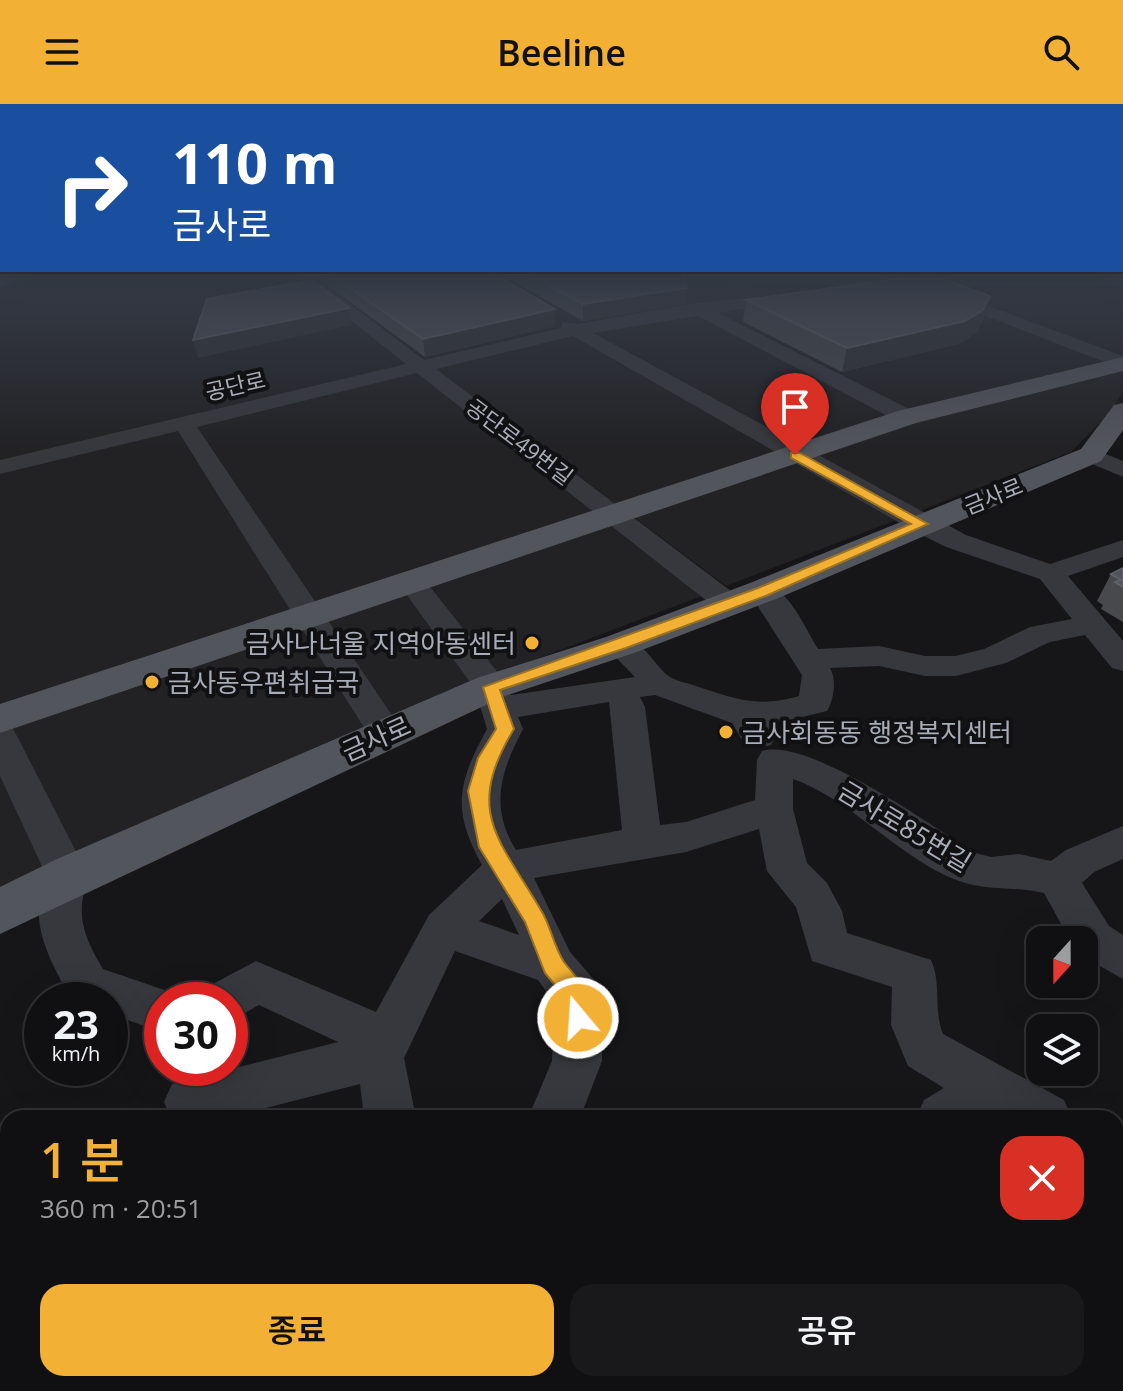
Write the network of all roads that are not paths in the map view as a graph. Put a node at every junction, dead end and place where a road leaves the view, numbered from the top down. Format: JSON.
{"nodes":[{"id":1,"x":374,"y":330,"type":"edge"},
{"id":2,"x":575,"y":330,"type":"joint"},
{"id":3,"x":735,"y":330,"type":"edge"},
{"id":4,"x":1038,"y":330,"type":"edge"},
{"id":5,"x":1123,"y":364,"type":"edge"},
{"id":6,"x":422,"y":367,"type":"junction"},
{"id":7,"x":907,"y":417,"type":"junction"},
{"id":8,"x":183,"y":422,"type":"junction"},
{"id":9,"x":1116,"y":438,"type":"edge"},
{"id":10,"x":795,"y":455,"type":"junction"},
{"id":11,"x":0,"y":467,"type":"edge"},
{"id":12,"x":617,"y":515,"type":"junction"},
{"id":13,"x":921,"y":524,"type":"junction"},
{"id":14,"x":1123,"y":548,"type":"edge"},
{"id":15,"x":1050,"y":573,"type":"junction"},
{"id":16,"x":413,"y":584,"type":"junction"},
{"id":17,"x":745,"y":597,"type":"junction"},
{"id":18,"x":313,"y":617,"type":"junction"},
{"id":19,"x":1094,"y":624,"type":"junction"},
{"id":20,"x":620,"y":645,"type":"junction"},
{"id":21,"x":809,"y":659,"type":"junction"},
{"id":22,"x":1123,"y":661,"type":"edge"},
{"id":23,"x":657,"y":684,"type":"junction"},
{"id":24,"x":620,"y":692,"type":"junction"},
{"id":25,"x":494,"y":698,"type":"junction"},
{"id":26,"x":744,"y":715,"type":"junction"},
{"id":27,"x":0,"y":719,"type":"edge"},
{"id":28,"x":386,"y":733,"type":"junction"},
{"id":29,"x":0,"y":738,"type":"edge"},
{"id":30,"x":775,"y":760,"type":"junction"},
{"id":31,"x":774,"y":809,"type":"junction"},
{"id":32,"x":1123,"y":842,"type":"edge"},
{"id":33,"x":643,"y":846,"type":"junction"},
{"id":34,"x":505,"y":869,"type":"junction"},
{"id":35,"x":68,"y":877,"type":"junction"},
{"id":36,"x":1058,"y":879,"type":"junction"},
{"id":37,"x":0,"y":912,"type":"edge"},
{"id":38,"x":444,"y":928,"type":"junction"},
{"id":39,"x":1123,"y":959,"type":"edge"},
{"id":40,"x":553,"y":966,"type":"junction"},
{"id":41,"x":248,"y":987,"type":"edge"},
{"id":42,"x":144,"y":1004,"type":"edge"},
{"id":43,"x":384,"y":1048,"type":"junction"},
{"id":44,"x":993,"y":1088,"type":"junction"},
{"id":45,"x":188,"y":1096,"type":"edge"},
{"id":46,"x":390,"y":1110,"type":"edge"},
{"id":47,"x":557,"y":1110,"type":"edge"},
{"id":48,"x":956,"y":1110,"type":"edge"},
{"id":49,"x":1032,"y":1110,"type":"edge"}],
"edges":[{"from":1,"to":6,"type":"street","name":"공단로49번길"},
{"from":2,"to":6,"type":"street","name":"공단로"},
{"from":2,"to":10,"type":"street"},
{"from":3,"to":7,"type":"street"},
{"from":4,"to":5,"type":"street"},
{"from":5,"to":7,"type":"main road"},
{"from":6,"to":8,"type":"street","name":"공단로"},
{"from":6,"to":12,"type":"street","name":"공단로49번길"},
{"from":7,"to":10,"type":"main road"},
{"from":8,"to":11,"type":"street","name":"공단로"},
{"from":8,"to":18,"type":"street"},
{"from":9,"to":13,"type":"main road","name":"금사로"},
{"from":10,"to":12,"type":"main road"},
{"from":10,"to":13,"type":"street"},
{"from":12,"to":16,"type":"main road"},
{"from":12,"to":17,"type":"street","name":"공단로49번길"},
{"from":13,"to":15,"type":"street"},
{"from":13,"to":17,"type":"main road","name":"금사로"},
{"from":14,"to":15,"type":"street"},
{"from":15,"to":19,"type":"street"},
{"from":16,"to":18,"type":"main road"},
{"from":16,"to":25,"type":"street"},
{"from":17,"to":20,"type":"main road","name":"금사로"},
{"from":17,"to":21,"type":"street"},
{"from":18,"to":27,"type":"main road"},
{"from":18,"to":28,"type":"street"},
{"from":19,"to":21,"type":"street"},
{"from":19,"to":22,"type":"street"},
{"from":20,"to":23,"type":"street"},
{"from":20,"to":25,"type":"main road","name":"금사로"},
{"from":21,"to":26,"type":"street"},
{"from":23,"to":24,"type":"street"},
{"from":23,"to":26,"type":"street"},
{"from":24,"to":25,"type":"street"},
{"from":24,"to":33,"type":"street"},
{"from":25,"to":28,"type":"main road","name":"금사로"},
{"from":25,"to":34,"type":"street"},
{"from":26,"to":30,"type":"street"},
{"from":28,"to":35,"type":"main road","name":"금사로"},
{"from":29,"to":35,"type":"street"},
{"from":30,"to":31,"type":"street"},
{"from":30,"to":36,"type":"street","name":"금사로85번길"},
{"from":31,"to":33,"type":"street"},
{"from":31,"to":44,"type":"street"},
{"from":32,"to":36,"type":"street"},
{"from":33,"to":34,"type":"street"},
{"from":34,"to":38,"type":"street"},
{"from":34,"to":40,"type":"street"},
{"from":35,"to":37,"type":"main road","name":"금사로"},
{"from":35,"to":42,"type":"street"},
{"from":36,"to":39,"type":"street"},
{"from":38,"to":40,"type":"street"},
{"from":38,"to":43,"type":"street"},
{"from":40,"to":47,"type":"street"},
{"from":41,"to":43,"type":"street"},
{"from":43,"to":45,"type":"street"},
{"from":43,"to":46,"type":"street"},
{"from":44,"to":48,"type":"street"},
{"from":44,"to":49,"type":"street"}]}
